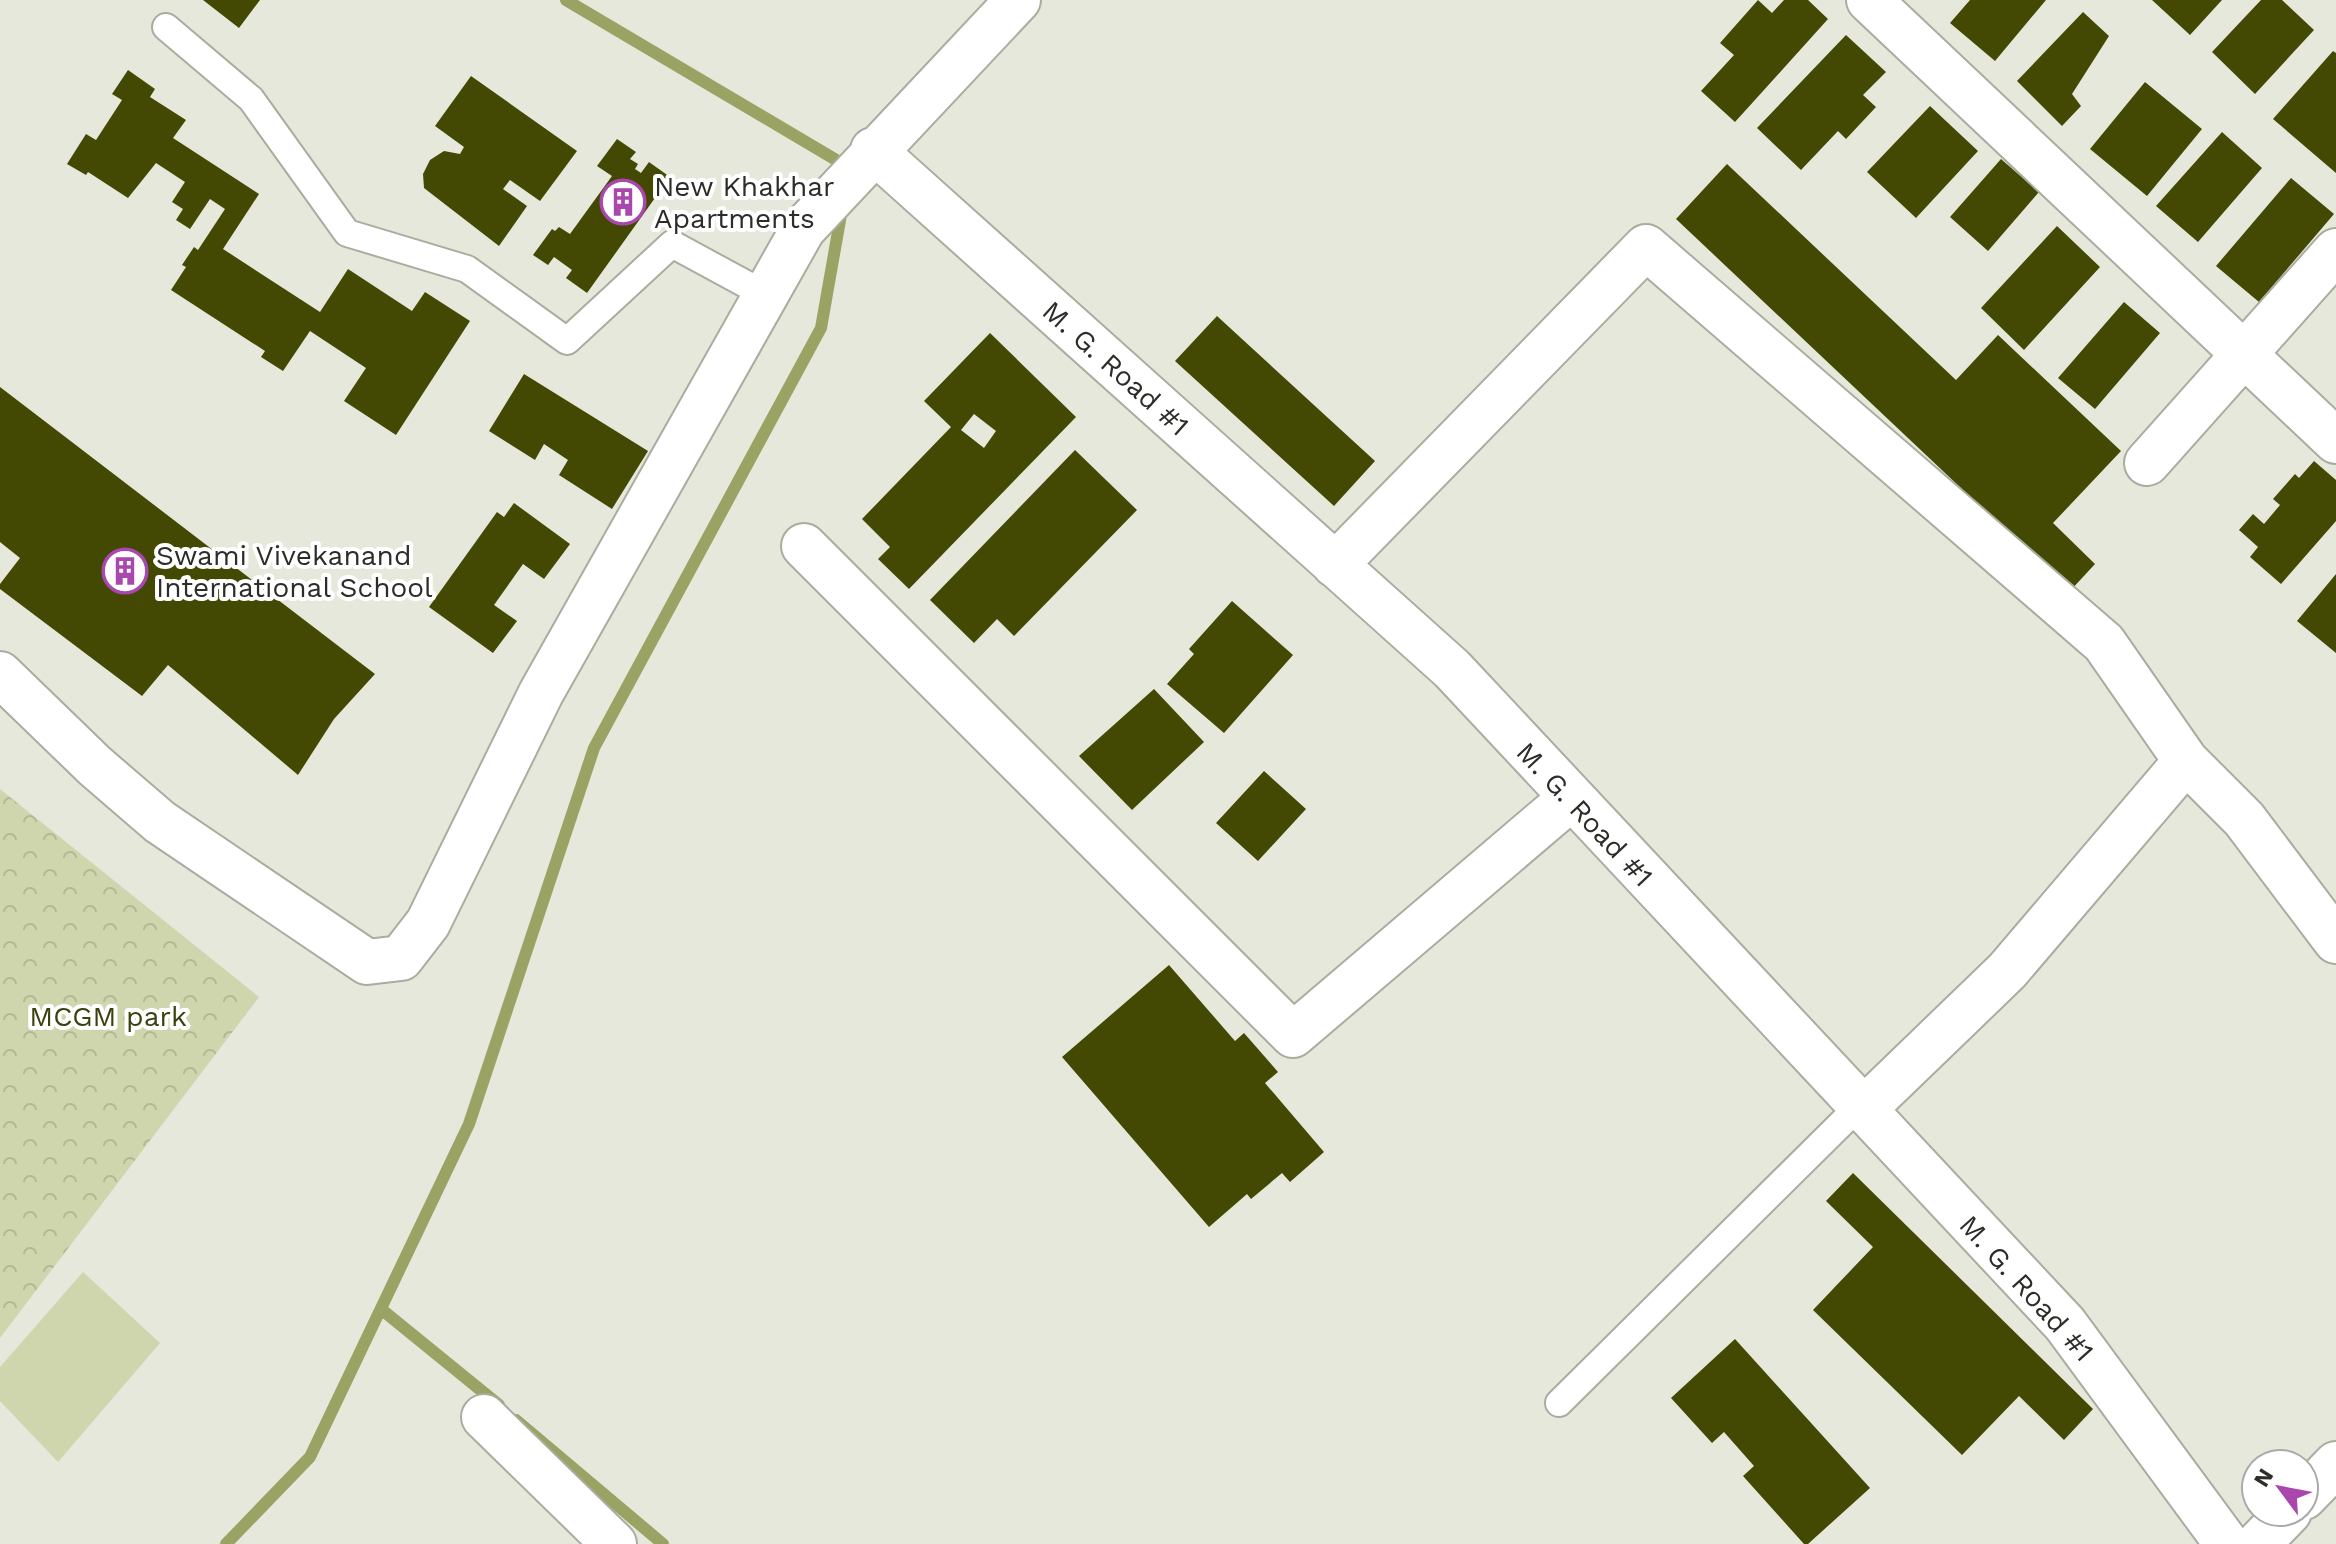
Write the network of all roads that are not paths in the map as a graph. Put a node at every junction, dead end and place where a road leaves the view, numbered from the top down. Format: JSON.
{"nodes":[{"id":1,"x":1018,"y":0,"type":"edge"},
{"id":2,"x":1869,"y":0,"type":"edge"},
{"id":3,"x":166,"y":27,"type":"dead end"},
{"id":4,"x":873,"y":150,"type":"junction"},
{"id":5,"x":2336,"y":251,"type":"edge"},
{"id":6,"x":766,"y":295,"type":"junction"},
{"id":7,"x":2244,"y":354,"type":"junction"},
{"id":8,"x":2336,"y":441,"type":"edge"},
{"id":9,"x":2147,"y":463,"type":"dead end"},
{"id":10,"x":804,"y":546,"type":"dead end"},
{"id":11,"x":1335,"y":565,"type":"junction"},
{"id":12,"x":0,"y":674,"type":"edge"},
{"id":13,"x":2186,"y":761,"type":"junction"},
{"id":14,"x":1570,"y":799,"type":"junction"},
{"id":15,"x":2336,"y":941,"type":"edge"},
{"id":16,"x":1861,"y":1108,"type":"junction"},
{"id":17,"x":1559,"y":1403,"type":"dead end"},
{"id":18,"x":484,"y":1417,"type":"dead end"},
{"id":19,"x":2336,"y":1464,"type":"edge"},
{"id":20,"x":2320,"y":1480,"type":"edge"},
{"id":21,"x":2274,"y":1528,"type":"edge"},
{"id":22,"x":614,"y":1544,"type":"edge"},
{"id":23,"x":2227,"y":1544,"type":"edge"},
{"id":24,"x":2258,"y":1544,"type":"edge"}],
"edges":[{"from":1,"to":4,"type":"street"},
{"from":2,"to":7,"type":"street"},
{"from":3,"to":6,"type":"lane"},
{"from":4,"to":6,"type":"street"},
{"from":4,"to":11,"type":"street","name":"M. G. Road #1"},
{"from":5,"to":7,"type":"street"},
{"from":6,"to":12,"type":"street"},
{"from":7,"to":8,"type":"street"},
{"from":7,"to":9,"type":"street"},
{"from":10,"to":14,"type":"street"},
{"from":11,"to":13,"type":"street"},
{"from":11,"to":14,"type":"street","name":"M. G. Road #1"},
{"from":13,"to":15,"type":"street"},
{"from":13,"to":16,"type":"street"},
{"from":14,"to":16,"type":"street","name":"M. G. Road #1"},
{"from":16,"to":17,"type":"lane"},
{"from":16,"to":23,"type":"street","name":"M. G. Road #1"},
{"from":18,"to":22,"type":"street"},
{"from":19,"to":20,"type":"street"},
{"from":21,"to":24,"type":"street"}]}
